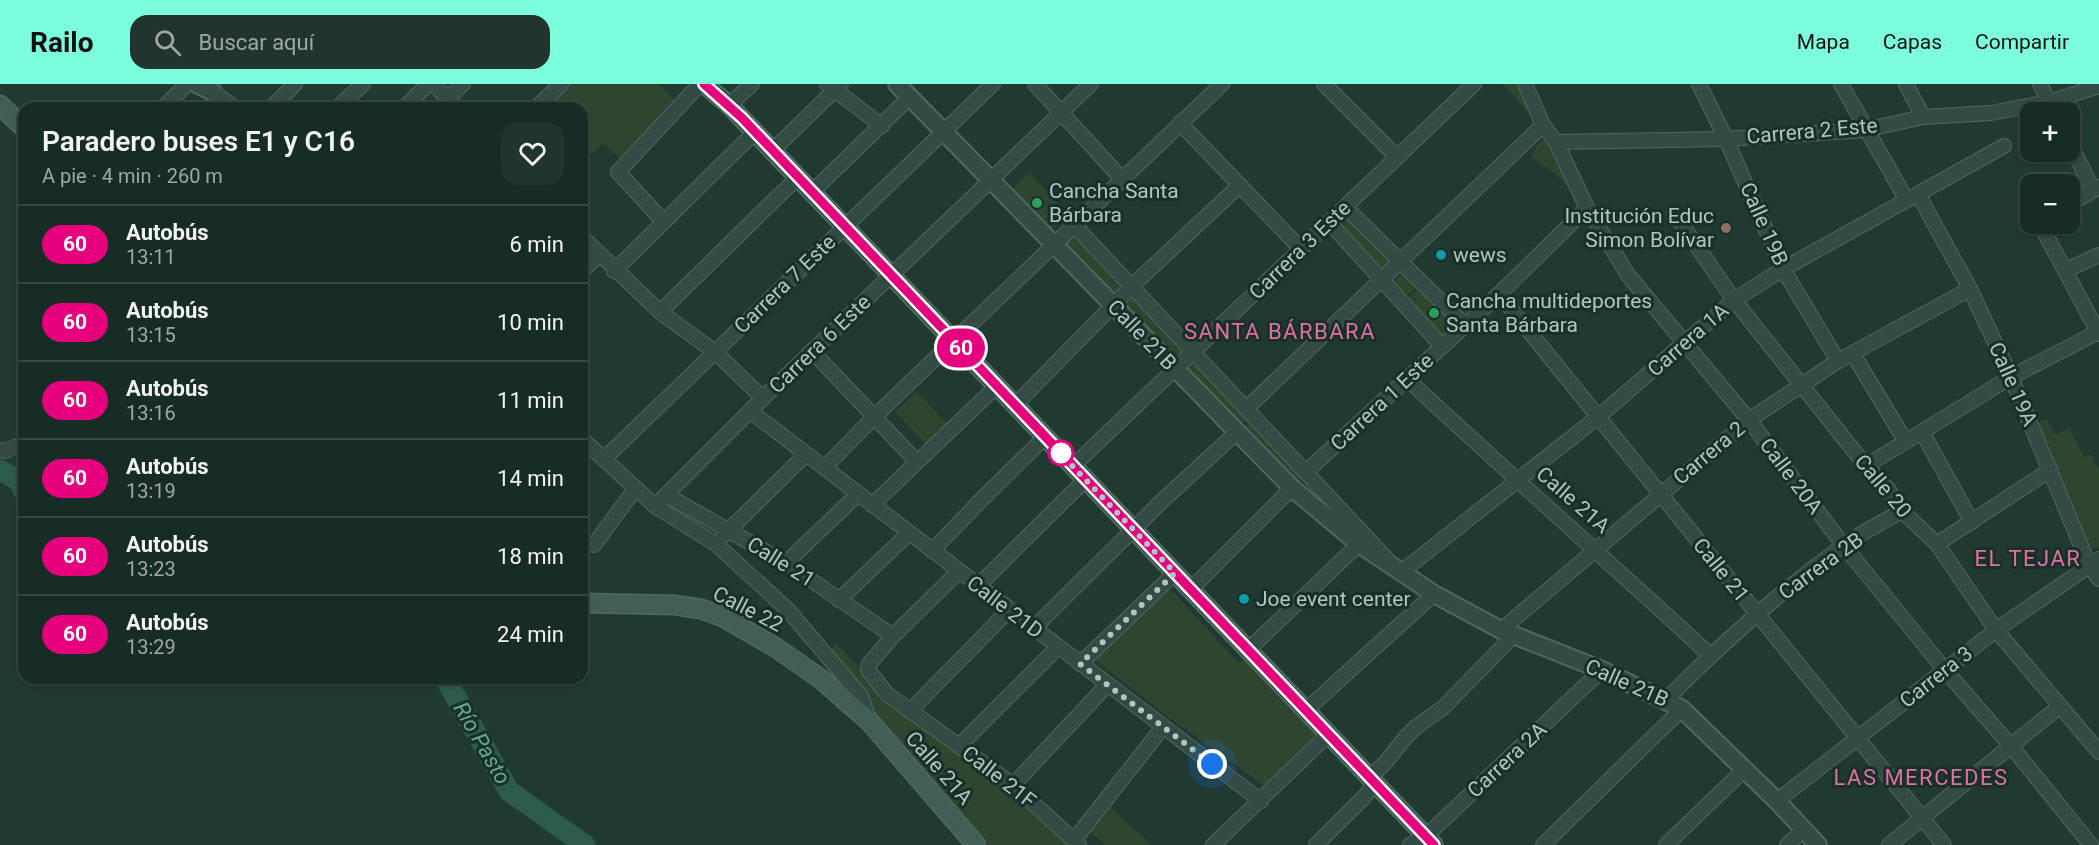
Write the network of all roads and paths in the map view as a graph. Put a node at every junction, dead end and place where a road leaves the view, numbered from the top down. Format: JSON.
{"nodes":[{"id":1,"x":187,"y":84,"type":"edge"},
{"id":2,"x":197,"y":84,"type":"edge"},
{"id":3,"x":296,"y":84,"type":"edge"},
{"id":4,"x":363,"y":84,"type":"edge"},
{"id":5,"x":428,"y":84,"type":"edge"},
{"id":6,"x":434,"y":84,"type":"edge"},
{"id":7,"x":463,"y":84,"type":"edge"},
{"id":8,"x":561,"y":84,"type":"edge"},
{"id":9,"x":702,"y":84,"type":"edge"},
{"id":10,"x":752,"y":84,"type":"edge"},
{"id":11,"x":993,"y":84,"type":"edge"},
{"id":12,"x":1035,"y":84,"type":"edge"},
{"id":13,"x":1091,"y":84,"type":"edge"},
{"id":14,"x":1222,"y":84,"type":"edge"},
{"id":15,"x":1474,"y":84,"type":"edge"},
{"id":16,"x":1525,"y":84,"type":"edge"},
{"id":17,"x":1698,"y":84,"type":"edge"},
{"id":18,"x":1841,"y":84,"type":"edge"},
{"id":19,"x":1906,"y":84,"type":"edge"},
{"id":20,"x":2040,"y":84,"type":"edge"},
{"id":21,"x":834,"y":86,"type":"edge"},
{"id":22,"x":1331,"y":86,"type":"edge"},
{"id":23,"x":2097,"y":86,"type":"edge"},
{"id":24,"x":908,"y":90,"type":"edge"},
{"id":25,"x":213,"y":93,"type":"joint"},
{"id":26,"x":169,"y":102,"type":"edge"},
{"id":27,"x":226,"y":102,"type":"edge"},
{"id":28,"x":277,"y":102,"type":"edge"},
{"id":29,"x":344,"y":102,"type":"edge"},
{"id":30,"x":410,"y":102,"type":"edge"},
{"id":31,"x":451,"y":102,"type":"edge"},
{"id":32,"x":453,"y":102,"type":"edge"},
{"id":33,"x":542,"y":102,"type":"edge"},
{"id":34,"x":2049,"y":102,"type":"edge"},
{"id":35,"x":2062,"y":102,"type":"edge"},
{"id":36,"x":0,"y":105,"type":"edge"},
{"id":37,"x":729,"y":105,"type":"junction"},
{"id":38,"x":2020,"y":110,"type":"edge"},
{"id":39,"x":1060,"y":113,"type":"junction"},
{"id":40,"x":1923,"y":117,"type":"junction"},
{"id":41,"x":18,"y":122,"type":"edge"},
{"id":42,"x":1180,"y":123,"type":"junction"},
{"id":43,"x":1543,"y":124,"type":"junction"},
{"id":44,"x":882,"y":126,"type":"junction"},
{"id":45,"x":1865,"y":130,"type":"junction"},
{"id":46,"x":943,"y":131,"type":"junction"},
{"id":47,"x":755,"y":132,"type":"junction"},
{"id":48,"x":1725,"y":139,"type":"junction"},
{"id":49,"x":1556,"y":142,"type":"junction"},
{"id":50,"x":2004,"y":146,"type":"dead end"},
{"id":51,"x":773,"y":150,"type":"junction"},
{"id":52,"x":1397,"y":157,"type":"junction"},
{"id":53,"x":2080,"y":161,"type":"edge"},
{"id":54,"x":798,"y":177,"type":"junction"},
{"id":55,"x":990,"y":179,"type":"junction"},
{"id":56,"x":1122,"y":179,"type":"junction"},
{"id":57,"x":1240,"y":185,"type":"junction"},
{"id":58,"x":2096,"y":188,"type":"edge"},
{"id":59,"x":812,"y":192,"type":"junction"},
{"id":60,"x":1912,"y":196,"type":"junction"},
{"id":61,"x":2080,"y":198,"type":"edge"},
{"id":62,"x":1345,"y":207,"type":"junction"},
{"id":63,"x":1587,"y":208,"type":"junction"},
{"id":64,"x":1674,"y":213,"type":"dead end"},
{"id":65,"x":663,"y":221,"type":"junction"},
{"id":66,"x":1329,"y":222,"type":"junction"},
{"id":67,"x":1074,"y":225,"type":"junction"},
{"id":68,"x":845,"y":227,"type":"junction"},
{"id":69,"x":2046,"y":234,"type":"edge"},
{"id":70,"x":588,"y":243,"type":"edge"},
{"id":71,"x":1054,"y":244,"type":"junction"},
{"id":72,"x":1301,"y":249,"type":"junction"},
{"id":73,"x":599,"y":255,"type":"junction"},
{"id":74,"x":2099,"y":255,"type":"edge"},
{"id":75,"x":1401,"y":263,"type":"junction"},
{"id":76,"x":588,"y":265,"type":"edge"},
{"id":77,"x":1783,"y":268,"type":"junction"},
{"id":78,"x":615,"y":270,"type":"junction"},
{"id":79,"x":2066,"y":270,"type":"junction"},
{"id":80,"x":892,"y":275,"type":"junction"},
{"id":81,"x":1383,"y":280,"type":"junction"},
{"id":82,"x":1131,"y":287,"type":"junction"},
{"id":83,"x":1970,"y":289,"type":"junction"},
{"id":84,"x":1499,"y":294,"type":"junction"},
{"id":85,"x":1734,"y":300,"type":"junction"},
{"id":86,"x":1113,"y":305,"type":"junction"},
{"id":87,"x":660,"y":312,"type":"junction"},
{"id":88,"x":1465,"y":325,"type":"junction"},
{"id":89,"x":2097,"y":326,"type":"edge"},
{"id":90,"x":953,"y":340,"type":"junction"},
{"id":91,"x":1684,"y":344,"type":"junction"},
{"id":92,"x":1442,"y":346,"type":"junction"},
{"id":93,"x":813,"y":351,"type":"junction"},
{"id":94,"x":715,"y":352,"type":"junction"},
{"id":95,"x":1193,"y":352,"type":"junction"},
{"id":96,"x":1852,"y":354,"type":"junction"},
{"id":97,"x":1838,"y":361,"type":"junction"},
{"id":98,"x":1175,"y":369,"type":"junction"},
{"id":99,"x":2011,"y":377,"type":"junction"},
{"id":100,"x":1406,"y":378,"type":"junction"},
{"id":101,"x":1803,"y":385,"type":"junction"},
{"id":102,"x":997,"y":386,"type":"junction"},
{"id":103,"x":763,"y":398,"type":"junction"},
{"id":104,"x":1015,"y":405,"type":"junction"},
{"id":105,"x":1247,"y":408,"type":"junction"},
{"id":106,"x":750,"y":411,"type":"junction"},
{"id":107,"x":874,"y":417,"type":"junction"},
{"id":108,"x":1598,"y":417,"type":"junction"},
{"id":109,"x":1749,"y":420,"type":"junction"},
{"id":110,"x":1237,"y":432,"type":"junction"},
{"id":111,"x":1922,"y":432,"type":"junction"},
{"id":112,"x":1046,"y":437,"type":"junction"},
{"id":113,"x":1906,"y":442,"type":"junction"},
{"id":114,"x":588,"y":444,"type":"edge"},
{"id":115,"x":18,"y":446,"type":"edge"},
{"id":116,"x":0,"y":450,"type":"edge"},
{"id":117,"x":806,"y":454,"type":"junction"},
{"id":118,"x":604,"y":459,"type":"junction"},
{"id":119,"x":917,"y":462,"type":"junction"},
{"id":120,"x":1074,"y":466,"type":"junction"},
{"id":121,"x":1866,"y":466,"type":"junction"},
{"id":122,"x":824,"y":468,"type":"junction"},
{"id":123,"x":2050,"y":470,"type":"junction"},
{"id":124,"x":1307,"y":471,"type":"junction"},
{"id":125,"x":1086,"y":479,"type":"junction"},
{"id":126,"x":1516,"y":481,"type":"junction"},
{"id":127,"x":1292,"y":488,"type":"junction"},
{"id":128,"x":635,"y":489,"type":"junction"},
{"id":129,"x":858,"y":494,"type":"junction"},
{"id":130,"x":666,"y":495,"type":"junction"},
{"id":131,"x":1661,"y":495,"type":"junction"},
{"id":132,"x":873,"y":505,"type":"junction"},
{"id":133,"x":656,"y":506,"type":"junction"},
{"id":134,"x":1902,"y":511,"type":"junction"},
{"id":135,"x":1972,"y":522,"type":"junction"},
{"id":136,"x":728,"y":530,"type":"junction"},
{"id":137,"x":1134,"y":530,"type":"junction"},
{"id":138,"x":909,"y":533,"type":"junction"},
{"id":139,"x":717,"y":544,"type":"junction"},
{"id":140,"x":1359,"y":544,"type":"junction"},
{"id":141,"x":1937,"y":544,"type":"junction"},
{"id":142,"x":594,"y":545,"type":"dead end"},
{"id":143,"x":1844,"y":546,"type":"junction"},
{"id":144,"x":1595,"y":549,"type":"junction"},
{"id":145,"x":932,"y":551,"type":"junction"},
{"id":146,"x":2094,"y":562,"type":"edge"},
{"id":147,"x":786,"y":563,"type":"junction"},
{"id":148,"x":959,"y":571,"type":"junction"},
{"id":149,"x":1175,"y":573,"type":"junction"},
{"id":150,"x":1400,"y":573,"type":"junction"},
{"id":151,"x":2099,"y":579,"type":"edge"},
{"id":152,"x":978,"y":586,"type":"junction"},
{"id":153,"x":1191,"y":589,"type":"junction"},
{"id":154,"x":1434,"y":594,"type":"junction"},
{"id":155,"x":839,"y":600,"type":"junction"},
{"id":156,"x":588,"y":603,"type":"edge"},
{"id":157,"x":1009,"y":610,"type":"junction"},
{"id":158,"x":1757,"y":613,"type":"junction"},
{"id":159,"x":1034,"y":628,"type":"junction"},
{"id":160,"x":1996,"y":630,"type":"junction"},
{"id":161,"x":1507,"y":633,"type":"junction"},
{"id":162,"x":893,"y":636,"type":"junction"},
{"id":163,"x":1058,"y":647,"type":"junction"},
{"id":164,"x":1248,"y":650,"type":"junction"},
{"id":165,"x":1710,"y":655,"type":"junction"},
{"id":166,"x":1080,"y":664,"type":"junction"},
{"id":167,"x":1602,"y":670,"type":"junction"},
{"id":168,"x":1945,"y":670,"type":"junction"},
{"id":169,"x":1107,"y":685,"type":"junction"},
{"id":170,"x":1666,"y":700,"type":"junction"},
{"id":171,"x":2060,"y":706,"type":"junction"},
{"id":172,"x":1682,"y":709,"type":"junction"},
{"id":173,"x":1306,"y":710,"type":"junction"},
{"id":174,"x":910,"y":711,"type":"junction"},
{"id":175,"x":869,"y":721,"type":"junction"},
{"id":176,"x":1163,"y":727,"type":"junction"},
{"id":177,"x":1329,"y":734,"type":"junction"},
{"id":178,"x":1857,"y":738,"type":"junction"},
{"id":179,"x":959,"y":746,"type":"junction"},
{"id":180,"x":2011,"y":746,"type":"junction"},
{"id":181,"x":2099,"y":752,"type":"edge"},
{"id":182,"x":1744,"y":769,"type":"junction"},
{"id":183,"x":1372,"y":780,"type":"junction"},
{"id":184,"x":1013,"y":785,"type":"junction"},
{"id":185,"x":1261,"y":801,"type":"junction"},
{"id":186,"x":1777,"y":801,"type":"junction"},
{"id":187,"x":1922,"y":818,"type":"junction"},
{"id":188,"x":1802,"y":831,"type":"junction"},
{"id":189,"x":1430,"y":841,"type":"edge"},
{"id":190,"x":1077,"y":842,"type":"edge"},
{"id":191,"x":976,"y":845,"type":"edge"},
{"id":192,"x":1213,"y":845,"type":"edge"},
{"id":193,"x":1316,"y":845,"type":"edge"},
{"id":194,"x":1410,"y":845,"type":"edge"},
{"id":195,"x":1544,"y":845,"type":"edge"},
{"id":196,"x":1666,"y":845,"type":"edge"},
{"id":197,"x":1787,"y":845,"type":"edge"},
{"id":198,"x":1818,"y":845,"type":"edge"},
{"id":199,"x":1889,"y":845,"type":"edge"},
{"id":200,"x":1944,"y":845,"type":"edge"},
{"id":201,"x":2091,"y":845,"type":"edge"}],
"edges":[{"from":1,"to":26,"type":"street"},
{"from":2,"to":25,"type":"street"},
{"from":3,"to":28,"type":"street"},
{"from":4,"to":29,"type":"street"},
{"from":5,"to":30,"type":"street"},
{"from":6,"to":31,"type":"street"},
{"from":7,"to":32,"type":"street"},
{"from":8,"to":33,"type":"street"},
{"from":9,"to":37,"type":"street"},
{"from":9,"to":65,"type":"street"},
{"from":10,"to":37,"type":"street"},
{"from":11,"to":46,"type":"street","name":"Carrera 7 Este"},
{"from":12,"to":39,"type":"street"},
{"from":13,"to":39,"type":"street","name":"Carrera 6 Este"},
{"from":14,"to":42,"type":"street"},
{"from":15,"to":52,"type":"street","name":"Carrera 3 Este"},
{"from":16,"to":43,"type":"street","name":"Calle 20A"},
{"from":17,"to":48,"type":"street","name":"Calle 19B"},
{"from":18,"to":45,"type":"street","name":"Calle 19A"},
{"from":19,"to":40,"type":"street"},
{"from":20,"to":34,"type":"street"},
{"from":21,"to":44,"type":"street"},
{"from":21,"to":51,"type":"street"},
{"from":22,"to":52,"type":"street"},
{"from":23,"to":35,"type":"street","name":"Carrera 2 Este"},
{"from":24,"to":44,"type":"street"},
{"from":24,"to":46,"type":"street","name":"Calle 21B"},
{"from":25,"to":27,"type":"street"},
{"from":36,"to":41,"type":"main road"},
{"from":37,"to":47,"type":"street"},
{"from":38,"to":40,"type":"street","name":"Carrera 2 Este"},
{"from":39,"to":55,"type":"street","name":"Carrera 6 Este"},
{"from":39,"to":56,"type":"street"},
{"from":40,"to":45,"type":"street","name":"Carrera 2 Este"},
{"from":42,"to":56,"type":"street"},
{"from":42,"to":57,"type":"street"},
{"from":43,"to":49,"type":"street","name":"Calle 20A"},
{"from":43,"to":75,"type":"street"},
{"from":44,"to":59,"type":"street"},
{"from":45,"to":48,"type":"street","name":"Carrera 2 Este"},
{"from":45,"to":60,"type":"street","name":"Calle 19A"},
{"from":46,"to":55,"type":"street","name":"Calle 21B"},
{"from":46,"to":68,"type":"street","name":"Carrera 7 Este"},
{"from":47,"to":51,"type":"street"},
{"from":47,"to":65,"type":"street"},
{"from":48,"to":49,"type":"street","name":"Carrera 2 Este"},
{"from":48,"to":77,"type":"street","name":"Calle 19B"},
{"from":49,"to":63,"type":"street","name":"Calle 20A"},
{"from":50,"to":60,"type":"street","name":"Carrera 1A"},
{"from":51,"to":54,"type":"street"},
{"from":52,"to":62,"type":"street","name":"Carrera 3 Este"},
{"from":53,"to":58,"type":"street"},
{"from":54,"to":59,"type":"street"},
{"from":54,"to":87,"type":"street"},
{"from":55,"to":71,"type":"street","name":"Calle 21B"},
{"from":55,"to":80,"type":"street","name":"Carrera 6 Este"},
{"from":56,"to":67,"type":"street"},
{"from":57,"to":72,"type":"street"},
{"from":57,"to":82,"type":"street"},
{"from":58,"to":61,"type":"street"},
{"from":59,"to":68,"type":"street"},
{"from":60,"to":77,"type":"street","name":"Carrera 1A"},
{"from":60,"to":83,"type":"street","name":"Calle 19A"},
{"from":62,"to":66,"type":"street","name":"Carrera 3 Este"},
{"from":62,"to":75,"type":"street"},
{"from":63,"to":84,"type":"street","name":"Carrera 1 Este"},
{"from":63,"to":91,"type":"street","name":"Calle 20A"},
{"from":64,"to":85,"type":"street","name":"Calle 20"},
{"from":65,"to":78,"type":"street"},
{"from":66,"to":72,"type":"street","name":"Carrera 3 Este"},
{"from":66,"to":81,"type":"street"},
{"from":67,"to":71,"type":"street"},
{"from":67,"to":82,"type":"street","name":"Calle 21B"},
{"from":68,"to":80,"type":"street"},
{"from":68,"to":94,"type":"street","name":"Carrera 7 Este"},
{"from":69,"to":79,"type":"street"},
{"from":70,"to":73,"type":"street"},
{"from":71,"to":86,"type":"street","name":"Calle 21B"},
{"from":71,"to":90,"type":"street"},
{"from":72,"to":95,"type":"street","name":"Carrera 3 Este"},
{"from":73,"to":76,"type":"street"},
{"from":73,"to":78,"type":"street"},
{"from":74,"to":79,"type":"street"},
{"from":75,"to":81,"type":"street"},
{"from":75,"to":88,"type":"street"},
{"from":77,"to":85,"type":"street","name":"Carrera 1A"},
{"from":77,"to":97,"type":"street","name":"Calle 19B"},
{"from":78,"to":87,"type":"street"},
{"from":79,"to":89,"type":"street"},
{"from":80,"to":90,"type":"street"},
{"from":80,"to":93,"type":"street","name":"Carrera 6 Este"},
{"from":81,"to":92,"type":"street"},
{"from":81,"to":105,"type":"street"},
{"from":82,"to":86,"type":"street"},
{"from":82,"to":95,"type":"street","name":"Calle 21B"},
{"from":83,"to":96,"type":"street","name":"Carrera 2"},
{"from":83,"to":99,"type":"street","name":"Calle 19A"},
{"from":84,"to":88,"type":"street","name":"Carrera 1 Este"},
{"from":84,"to":108,"type":"street","name":"Calle 21"},
{"from":85,"to":91,"type":"street","name":"Carrera 1A"},
{"from":85,"to":101,"type":"street","name":"Calle 20"},
{"from":86,"to":98,"type":"street","name":"Calle 21B"},
{"from":86,"to":104,"type":"street"},
{"from":87,"to":94,"type":"street"},
{"from":88,"to":92,"type":"street","name":"Carrera 1 Este"},
{"from":89,"to":99,"type":"street"},
{"from":90,"to":102,"type":"street"},
{"from":90,"to":107,"type":"street"},
{"from":91,"to":108,"type":"street","name":"Carrera 1A"},
{"from":91,"to":109,"type":"street","name":"Calle 20A"},
{"from":92,"to":100,"type":"street","name":"Carrera 1 Este"},
{"from":93,"to":103,"type":"street","name":"Carrera 6 Este"},
{"from":93,"to":107,"type":"street"},
{"from":94,"to":103,"type":"street"},
{"from":94,"to":118,"type":"street","name":"Carrera 7 Este"},
{"from":95,"to":98,"type":"street","name":"Carrera 3 Este"},
{"from":95,"to":105,"type":"street","name":"Calle 21B"},
{"from":96,"to":97,"type":"street","name":"Carrera 2"},
{"from":96,"to":113,"type":"street"},
{"from":97,"to":101,"type":"street","name":"Carrera 2"},
{"from":98,"to":110,"type":"street","name":"Calle 21B"},
{"from":98,"to":120,"type":"street","name":"Carrera 3 Este"},
{"from":99,"to":111,"type":"street"},
{"from":99,"to":123,"type":"street","name":"Calle 19A"},
{"from":100,"to":124,"type":"street","name":"Carrera 1 Este"},
{"from":100,"to":126,"type":"street","name":"Calle 21A"},
{"from":101,"to":109,"type":"street","name":"Carrera 2"},
{"from":101,"to":121,"type":"street","name":"Calle 20"},
{"from":102,"to":104,"type":"street"},
{"from":102,"to":119,"type":"street"},
{"from":103,"to":106,"type":"street","name":"Carrera 6 Este"},
{"from":104,"to":112,"type":"street"},
{"from":105,"to":124,"type":"street","name":"Calle 21B"},
{"from":106,"to":117,"type":"street","name":"Calle 21D"},
{"from":106,"to":130,"type":"street","name":"Carrera 6 Este"},
{"from":107,"to":119,"type":"street"},
{"from":107,"to":122,"type":"street"},
{"from":108,"to":126,"type":"street","name":"Carrera 1A"},
{"from":108,"to":131,"type":"street","name":"Calle 21"},
{"from":109,"to":131,"type":"street","name":"Carrera 2"},
{"from":109,"to":143,"type":"street","name":"Calle 20A"},
{"from":110,"to":127,"type":"street","name":"Calle 21B"},
{"from":110,"to":137,"type":"street"},
{"from":111,"to":113,"type":"street"},
{"from":111,"to":135,"type":"street"},
{"from":112,"to":120,"type":"street"},
{"from":112,"to":145,"type":"street"},
{"from":113,"to":121,"type":"street"},
{"from":114,"to":118,"type":"street"},
{"from":115,"to":116,"type":"street"},
{"from":117,"to":122,"type":"street","name":"Calle 21D"},
{"from":117,"to":136,"type":"street"},
{"from":118,"to":128,"type":"street"},
{"from":119,"to":132,"type":"street"},
{"from":120,"to":125,"type":"street"},
{"from":121,"to":134,"type":"street","name":"Calle 20"},
{"from":122,"to":129,"type":"street","name":"Calle 21D"},
{"from":123,"to":135,"type":"street"},
{"from":123,"to":146,"type":"street","name":"Calle 19A"},
{"from":124,"to":150,"type":"street","name":"Calle 21B"},
{"from":125,"to":137,"type":"street"},
{"from":125,"to":152,"type":"street"},
{"from":126,"to":144,"type":"street","name":"Calle 21A"},
{"from":126,"to":150,"type":"street","name":"Carrera 1A"},
{"from":127,"to":140,"type":"street","name":"Calle 21B"},
{"from":127,"to":153,"type":"street"},
{"from":128,"to":133,"type":"street"},
{"from":128,"to":142,"type":"street"},
{"from":129,"to":132,"type":"street","name":"Calle 21D"},
{"from":129,"to":147,"type":"street"},
{"from":130,"to":133,"type":"street","name":"Carrera 6 Este"},
{"from":130,"to":136,"type":"street","name":"Calle 21"},
{"from":131,"to":144,"type":"street","name":"Carrera 2"},
{"from":131,"to":158,"type":"street","name":"Calle 21"},
{"from":132,"to":138,"type":"street","name":"Calle 21D"},
{"from":133,"to":139,"type":"street"},
{"from":134,"to":141,"type":"street","name":"Calle 20"},
{"from":134,"to":143,"type":"street","name":"Carrera 2B"},
{"from":135,"to":141,"type":"street"},
{"from":136,"to":139,"type":"street"},
{"from":136,"to":147,"type":"street","name":"Calle 21"},
{"from":137,"to":149,"type":"street"},
{"from":137,"to":159,"type":"street"},
{"from":138,"to":145,"type":"street","name":"Calle 21D"},
{"from":138,"to":155,"type":"street"},
{"from":139,"to":175,"type":"street"},
{"from":140,"to":150,"type":"street","name":"Calle 21B"},
{"from":140,"to":164,"type":"street"},
{"from":141,"to":160,"type":"street","name":"Calle 20"},
{"from":143,"to":158,"type":"street","name":"Carrera 2B"},
{"from":143,"to":168,"type":"street","name":"Calle 20A"},
{"from":144,"to":161,"type":"street","name":"Carrera 2"},
{"from":144,"to":165,"type":"street","name":"Calle 21A"},
{"from":145,"to":148,"type":"street","name":"Calle 21D"},
{"from":146,"to":151,"type":"street","name":"Calle 19A"},
{"from":146,"to":160,"type":"street","name":"Carrera 3"},
{"from":147,"to":155,"type":"street","name":"Calle 21"},
{"from":148,"to":152,"type":"street","name":"Calle 21D"},
{"from":148,"to":162,"type":"street"},
{"from":149,"to":153,"type":"street"},
{"from":149,"to":166,"type":"street"},
{"from":150,"to":154,"type":"street","name":"Calle 21B"},
{"from":152,"to":157,"type":"street","name":"Calle 21D"},
{"from":153,"to":164,"type":"street"},
{"from":154,"to":161,"type":"street","name":"Calle 21B"},
{"from":154,"to":173,"type":"street"},
{"from":155,"to":162,"type":"street","name":"Calle 21"},
{"from":156,"to":175,"type":"main road","name":"Calle 22"},
{"from":157,"to":159,"type":"street","name":"Calle 21D"},
{"from":157,"to":174,"type":"street"},
{"from":158,"to":165,"type":"street","name":"Carrera 2B"},
{"from":158,"to":178,"type":"street","name":"Calle 21"},
{"from":159,"to":163,"type":"street","name":"Calle 21D"},
{"from":160,"to":168,"type":"street","name":"Carrera 3"},
{"from":160,"to":171,"type":"street","name":"Calle 20"},
{"from":161,"to":167,"type":"street","name":"Calle 21B"},
{"from":161,"to":183,"type":"street","name":"Carrera 2"},
{"from":162,"to":174,"type":"street","name":"Calle 21F"},
{"from":163,"to":166,"type":"street","name":"Calle 21D"},
{"from":163,"to":179,"type":"street"},
{"from":164,"to":173,"type":"street"},
{"from":165,"to":170,"type":"street","name":"Carrera 2B"},
{"from":166,"to":169,"type":"street","name":"Calle 21D"},
{"from":167,"to":170,"type":"street","name":"Calle 21B"},
{"from":167,"to":189,"type":"street","name":"Carrera 2A"},
{"from":168,"to":178,"type":"street","name":"Carrera 3"},
{"from":168,"to":180,"type":"street","name":"Calle 20A"},
{"from":169,"to":176,"type":"street","name":"Calle 21D"},
{"from":169,"to":184,"type":"street"},
{"from":170,"to":172,"type":"street","name":"Calle 21B"},
{"from":171,"to":180,"type":"street"},
{"from":171,"to":181,"type":"street","name":"Calle 20"},
{"from":172,"to":182,"type":"street","name":"Calle 21B"},
{"from":172,"to":195,"type":"street"},
{"from":173,"to":177,"type":"street"},
{"from":174,"to":179,"type":"street","name":"Calle 21F"},
{"from":175,"to":191,"type":"main road","name":"Calle 21A"},
{"from":176,"to":185,"type":"street","name":"Calle 21D"},
{"from":176,"to":190,"type":"street"},
{"from":177,"to":183,"type":"street"},
{"from":177,"to":185,"type":"street"},
{"from":178,"to":186,"type":"street","name":"Carrera 3"},
{"from":178,"to":187,"type":"street","name":"Calle 21"},
{"from":179,"to":184,"type":"street","name":"Calle 21F"},
{"from":180,"to":187,"type":"street"},
{"from":180,"to":201,"type":"street","name":"Calle 20A"},
{"from":182,"to":186,"type":"street","name":"Calle 21B"},
{"from":182,"to":196,"type":"street"},
{"from":183,"to":189,"type":"street"},
{"from":183,"to":193,"type":"street","name":"Carrera 2"},
{"from":184,"to":190,"type":"street","name":"Calle 21F"},
{"from":185,"to":192,"type":"street"},
{"from":186,"to":188,"type":"street","name":"Calle 21B"},
{"from":187,"to":199,"type":"street"},
{"from":187,"to":200,"type":"street","name":"Calle 21"},
{"from":188,"to":197,"type":"street"},
{"from":188,"to":198,"type":"street","name":"Calle 21B"},
{"from":189,"to":194,"type":"street","name":"Carrera 2A"}]}
